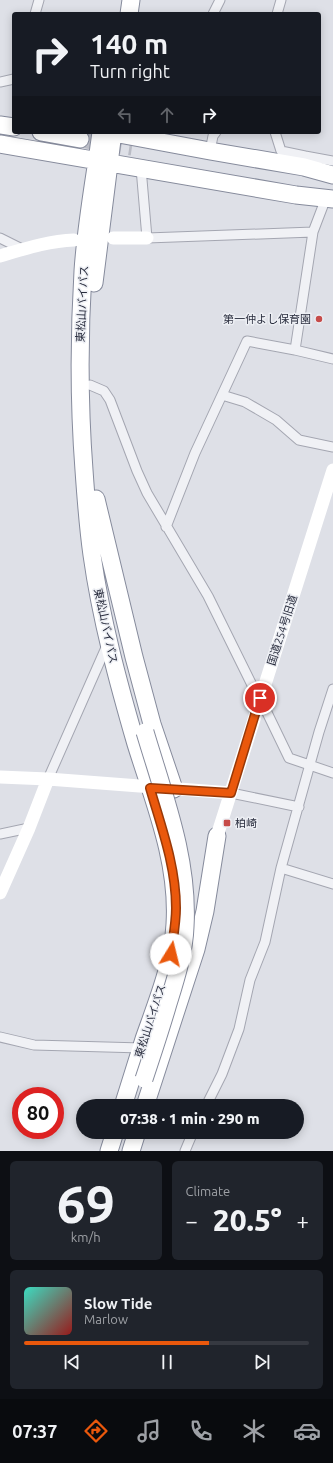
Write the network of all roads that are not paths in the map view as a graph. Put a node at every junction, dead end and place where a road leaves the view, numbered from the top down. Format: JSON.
{"nodes":[{"id":1,"x":39,"y":0,"type":"edge"},
{"id":2,"x":119,"y":0,"type":"edge"},
{"id":3,"x":130,"y":0,"type":"edge"},
{"id":4,"x":220,"y":0,"type":"edge"},
{"id":5,"x":281,"y":0,"type":"edge"},
{"id":6,"x":36,"y":12,"type":"edge"},
{"id":7,"x":117,"y":12,"type":"edge"},
{"id":8,"x":128,"y":12,"type":"edge"},
{"id":9,"x":214,"y":12,"type":"edge"},
{"id":10,"x":278,"y":12,"type":"edge"},
{"id":11,"x":12,"y":79,"type":"edge"},
{"id":12,"x":0,"y":82,"type":"edge"},
{"id":13,"x":0,"y":114,"type":"edge"},
{"id":14,"x":12,"y":116,"type":"edge"},
{"id":15,"x":0,"y":125,"type":"edge"},
{"id":16,"x":12,"y":127,"type":"edge"},
{"id":17,"x":48,"y":134,"type":"edge"},
{"id":18,"x":109,"y":134,"type":"edge"},
{"id":19,"x":119,"y":134,"type":"tunnel mouth"},
{"id":20,"x":214,"y":134,"type":"edge"},
{"id":21,"x":276,"y":134,"type":"edge"},
{"id":22,"x":0,"y":135,"type":"edge"},
{"id":23,"x":0,"y":144,"type":"edge"},
{"id":24,"x":210,"y":152,"type":"junction"},
{"id":25,"x":135,"y":157,"type":"junction"},
{"id":26,"x":103,"y":161,"type":"junction"},
{"id":27,"x":305,"y":161,"type":"junction"},
{"id":28,"x":333,"y":161,"type":"edge"},
{"id":29,"x":333,"y":175,"type":"edge"},
{"id":30,"x":333,"y":182,"type":"edge"},
{"id":31,"x":331,"y":197,"type":"edge"},
{"id":32,"x":313,"y":232,"type":"junction"},
{"id":33,"x":0,"y":238,"type":"edge"},
{"id":34,"x":113,"y":238,"type":"dead end"},
{"id":35,"x":146,"y":238,"type":"junction"},
{"id":36,"x":74,"y":240,"type":"dead end"},
{"id":37,"x":22,"y":249,"type":"junction"},
{"id":38,"x":0,"y":256,"type":"edge"},
{"id":39,"x":294,"y":350,"type":"junction"},
{"id":40,"x":333,"y":359,"type":"edge"},
{"id":41,"x":90,"y":385,"type":"junction"},
{"id":42,"x":222,"y":395,"type":"junction"},
{"id":43,"x":333,"y":447,"type":"edge"},
{"id":44,"x":333,"y":470,"type":"edge"},
{"id":45,"x":96,"y":499,"type":"junction"},
{"id":46,"x":166,"y":527,"type":"junction"},
{"id":47,"x":108,"y":642,"type":"junction"},
{"id":48,"x":333,"y":689,"type":"edge"},
{"id":49,"x":260,"y":698,"type":"junction"},
{"id":50,"x":311,"y":766,"type":"junction"},
{"id":51,"x":333,"y":773,"type":"edge"},
{"id":52,"x":0,"y":777,"type":"edge"},
{"id":53,"x":48,"y":779,"type":"junction"},
{"id":54,"x":150,"y":788,"type":"junction"},
{"id":55,"x":174,"y":789,"type":"junction"},
{"id":56,"x":231,"y":793,"type":"junction"},
{"id":57,"x":299,"y":807,"type":"junction"},
{"id":58,"x":29,"y":828,"type":"junction"},
{"id":59,"x":0,"y":834,"type":"edge"},
{"id":60,"x":217,"y":836,"type":"junction"},
{"id":61,"x":281,"y":868,"type":"junction"},
{"id":62,"x":333,"y":884,"type":"edge"},
{"id":63,"x":0,"y":893,"type":"edge"},
{"id":64,"x":181,"y":937,"type":"junction"},
{"id":65,"x":198,"y":942,"type":"junction"},
{"id":66,"x":163,"y":984,"type":"junction"},
{"id":67,"x":0,"y":1037,"type":"edge"},
{"id":68,"x":142,"y":1048,"type":"junction"},
{"id":69,"x":161,"y":1054,"type":"junction"},
{"id":70,"x":125,"y":1099,"type":"edge"},
{"id":71,"x":138,"y":1099,"type":"edge"},
{"id":72,"x":147,"y":1099,"type":"edge"},
{"id":73,"x":210,"y":1099,"type":"edge"},
{"id":74,"x":113,"y":1139,"type":"edge"},
{"id":75,"x":125,"y":1139,"type":"edge"},
{"id":76,"x":134,"y":1139,"type":"edge"},
{"id":77,"x":191,"y":1139,"type":"edge"},
{"id":78,"x":109,"y":1151,"type":"edge"},
{"id":79,"x":121,"y":1151,"type":"edge"},
{"id":80,"x":130,"y":1151,"type":"edge"},
{"id":81,"x":186,"y":1151,"type":"edge"}],
"edges":[{"from":1,"to":6,"type":"street"},
{"from":2,"to":7,"type":"highway"},
{"from":3,"to":8,"type":"highway"},
{"from":4,"to":9,"type":"street"},
{"from":5,"to":10,"type":"street"},
{"from":11,"to":12,"type":"street"},
{"from":13,"to":14,"type":"highway"},
{"from":15,"to":16,"type":"highway"},
{"from":17,"to":22,"type":"highway"},
{"from":18,"to":26,"type":"highway","name":"東松山バイパス"},
{"from":19,"to":24,"type":"highway"},
{"from":20,"to":24,"type":"street"},
{"from":21,"to":27,"type":"street"},
{"from":23,"to":26,"type":"highway"},
{"from":24,"to":27,"type":"highway"},
{"from":25,"to":26,"type":"highway"},
{"from":25,"to":30,"type":"highway"},
{"from":25,"to":31,"type":"highway"},
{"from":25,"to":35,"type":"street"},
{"from":26,"to":41,"type":"highway","name":"東松山バイパス"},
{"from":26,"to":47,"type":"highway","name":"東松山バイパス"},
{"from":27,"to":28,"type":"street"},
{"from":27,"to":29,"type":"highway"},
{"from":31,"to":32,"type":"street"},
{"from":32,"to":35,"type":"street"},
{"from":32,"to":39,"type":"street"},
{"from":33,"to":37,"type":"street"},
{"from":34,"to":35,"type":"street"},
{"from":36,"to":37,"type":"street"},
{"from":37,"to":38,"type":"street"},
{"from":39,"to":40,"type":"street"},
{"from":39,"to":42,"type":"street"},
{"from":41,"to":45,"type":"highway","name":"東松山バイパス"},
{"from":41,"to":46,"type":"street"},
{"from":42,"to":43,"type":"street"},
{"from":42,"to":46,"type":"street"},
{"from":44,"to":49,"type":"street","name":"国道254号旧道"},
{"from":45,"to":55,"type":"highway"},
{"from":45,"to":71,"type":"highway","name":"東松山バイパス","bridge":true},
{"from":46,"to":49,"type":"street"},
{"from":47,"to":53,"type":"street"},
{"from":47,"to":54,"type":"highway","name":"東松山バイパス"},
{"from":48,"to":50,"type":"street"},
{"from":49,"to":50,"type":"street"},
{"from":49,"to":56,"type":"street","name":"国道254号旧道"},
{"from":50,"to":51,"type":"street"},
{"from":50,"to":57,"type":"street"},
{"from":52,"to":53,"type":"street"},
{"from":53,"to":54,"type":"street"},
{"from":53,"to":58,"type":"street"},
{"from":54,"to":55,"type":"street"},
{"from":54,"to":66,"type":"highway","name":"東松山バイパス"},
{"from":55,"to":56,"type":"street"},
{"from":56,"to":57,"type":"street"},
{"from":56,"to":60,"type":"street","name":"国道254号旧道"},
{"from":57,"to":61,"type":"street"},
{"from":58,"to":59,"type":"street"},
{"from":58,"to":63,"type":"street"},
{"from":60,"to":64,"type":"highway"},
{"from":60,"to":65,"type":"highway"},
{"from":61,"to":62,"type":"street"},
{"from":61,"to":73,"type":"street"},
{"from":64,"to":65,"type":"highway"},
{"from":64,"to":66,"type":"highway"},
{"from":65,"to":69,"type":"highway"},
{"from":66,"to":68,"type":"highway","name":"東松山バイパス"},
{"from":67,"to":68,"type":"street"},
{"from":68,"to":69,"type":"highway"},
{"from":68,"to":70,"type":"highway","name":"東松山バイパス"},
{"from":69,"to":72,"type":"highway"},
{"from":74,"to":78,"type":"highway"},
{"from":75,"to":79,"type":"highway"},
{"from":76,"to":80,"type":"highway"},
{"from":77,"to":81,"type":"street"}]}
